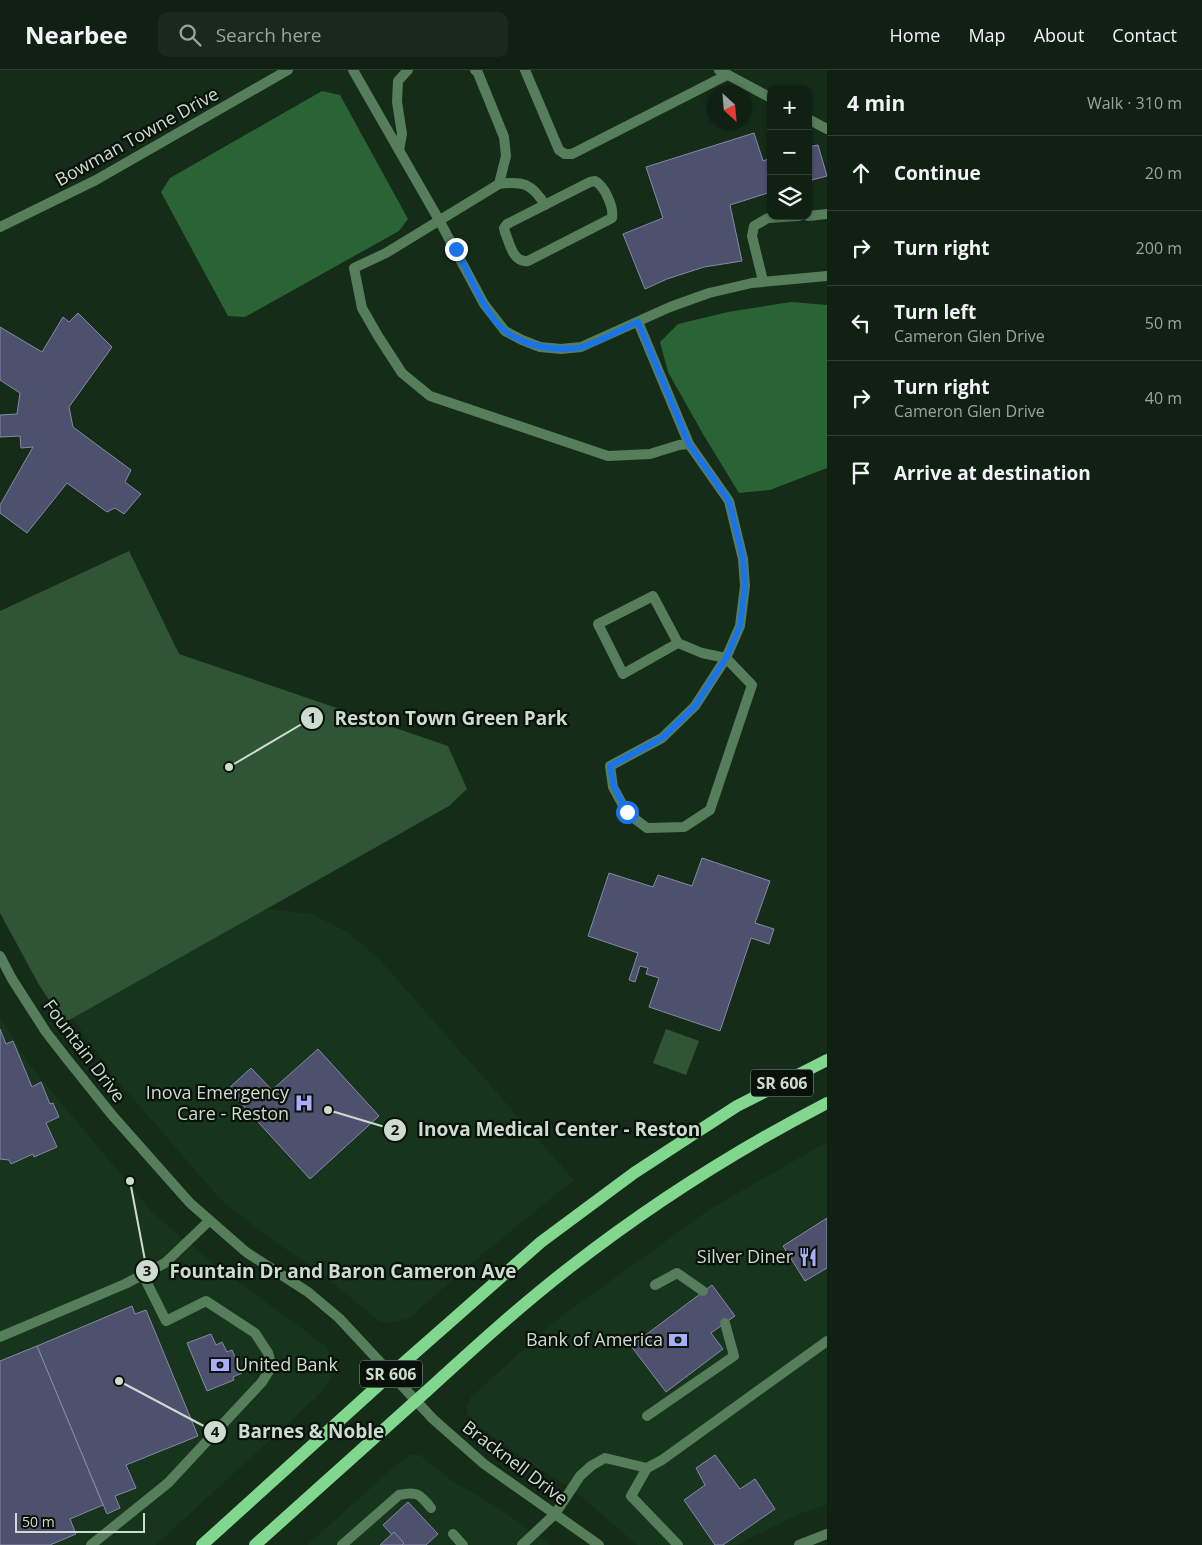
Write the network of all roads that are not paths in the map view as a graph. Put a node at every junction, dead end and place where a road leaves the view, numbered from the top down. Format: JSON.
{"nodes":[{"id":1,"x":288,"y":70,"type":"edge"},
{"id":2,"x":353,"y":70,"type":"edge"},
{"id":3,"x":408,"y":70,"type":"edge"},
{"id":4,"x":475,"y":70,"type":"edge"},
{"id":5,"x":525,"y":70,"type":"edge"},
{"id":6,"x":723,"y":72,"type":"edge"},
{"id":7,"x":767,"y":96,"type":"edge"},
{"id":8,"x":812,"y":121,"type":"edge"},
{"id":9,"x":827,"y":129,"type":"edge"},
{"id":10,"x":399,"y":150,"type":"junction"},
{"id":11,"x":498,"y":184,"type":"junction"},
{"id":12,"x":545,"y":205,"type":"junction"},
{"id":13,"x":827,"y":214,"type":"edge"},
{"id":14,"x":812,"y":216,"type":"edge"},
{"id":15,"x":767,"y":219,"type":"edge"},
{"id":16,"x":439,"y":220,"type":"junction"},
{"id":17,"x":0,"y":227,"type":"edge"},
{"id":18,"x":827,"y":276,"type":"edge"},
{"id":19,"x":763,"y":281,"type":"junction"},
{"id":20,"x":638,"y":322,"type":"junction"},
{"id":21,"x":689,"y":444,"type":"junction"},
{"id":22,"x":678,"y":643,"type":"junction"},
{"id":23,"x":726,"y":658,"type":"junction"},
{"id":24,"x":0,"y":956,"type":"edge"},
{"id":25,"x":827,"y":1060,"type":"edge"},
{"id":26,"x":827,"y":1103,"type":"edge"},
{"id":27,"x":209,"y":1221,"type":"junction"},
{"id":28,"x":143,"y":1275,"type":"junction"},
{"id":29,"x":655,"y":1285,"type":"dead end"},
{"id":30,"x":703,"y":1291,"type":"dead end"},
{"id":31,"x":725,"y":1323,"type":"dead end"},
{"id":32,"x":0,"y":1337,"type":"edge"},
{"id":33,"x":827,"y":1341,"type":"edge"},
{"id":34,"x":391,"y":1374,"type":"junction"},
{"id":35,"x":416,"y":1400,"type":"junction"},
{"id":36,"x":647,"y":1416,"type":"dead end"},
{"id":37,"x":647,"y":1468,"type":"junction"},
{"id":38,"x":431,"y":1508,"type":"dead end"},
{"id":39,"x":555,"y":1514,"type":"junction"},
{"id":40,"x":453,"y":1534,"type":"dead end"},
{"id":41,"x":827,"y":1534,"type":"edge"},
{"id":42,"x":347,"y":1544,"type":"edge"},
{"id":43,"x":91,"y":1545,"type":"edge"},
{"id":44,"x":202,"y":1545,"type":"edge"},
{"id":45,"x":255,"y":1545,"type":"edge"},
{"id":46,"x":463,"y":1545,"type":"edge"},
{"id":47,"x":522,"y":1545,"type":"edge"},
{"id":48,"x":599,"y":1545,"type":"edge"},
{"id":49,"x":678,"y":1545,"type":"edge"},
{"id":50,"x":798,"y":1545,"type":"edge"}],
"edges":[{"from":1,"to":17,"type":"street","name":"Bowman Towne Drive"},
{"from":2,"to":10,"type":"street"},
{"from":3,"to":10,"type":"street"},
{"from":4,"to":11,"type":"street"},
{"from":5,"to":6,"type":"street"},
{"from":6,"to":7,"type":"street"},
{"from":8,"to":9,"type":"street"},
{"from":10,"to":16,"type":"street"},
{"from":11,"to":12,"type":"street"},
{"from":11,"to":16,"type":"street"},
{"from":12,"to":12,"type":"street"},
{"from":13,"to":14,"type":"street"},
{"from":15,"to":19,"type":"street"},
{"from":16,"to":20,"type":"street"},
{"from":16,"to":21,"type":"street"},
{"from":18,"to":19,"type":"street"},
{"from":19,"to":20,"type":"street"},
{"from":20,"to":21,"type":"street"},
{"from":21,"to":23,"type":"street"},
{"from":22,"to":22,"type":"street"},
{"from":22,"to":23,"type":"street"},
{"from":23,"to":23,"type":"street"},
{"from":24,"to":27,"type":"street","name":"Fountain Drive"},
{"from":25,"to":34,"type":"main road","number":"SR 606"},
{"from":26,"to":35,"type":"main road","number":"SR 606"},
{"from":27,"to":28,"type":"street"},
{"from":27,"to":34,"type":"street","name":"Fountain Drive"},
{"from":28,"to":32,"type":"street"},
{"from":28,"to":43,"type":"street"},
{"from":29,"to":30,"type":"street"},
{"from":31,"to":36,"type":"street"},
{"from":33,"to":37,"type":"street"},
{"from":34,"to":35,"type":"street","name":"Fountain Drive"},
{"from":34,"to":44,"type":"main road","number":"SR 606"},
{"from":35,"to":39,"type":"street","name":"Bracknell Drive"},
{"from":35,"to":45,"type":"main road","number":"SR 606"},
{"from":37,"to":39,"type":"street"},
{"from":37,"to":49,"type":"street"},
{"from":38,"to":42,"type":"street"},
{"from":39,"to":47,"type":"street"},
{"from":39,"to":48,"type":"street","name":"Bracknell Drive"},
{"from":40,"to":46,"type":"street"},
{"from":41,"to":50,"type":"street"}]}
